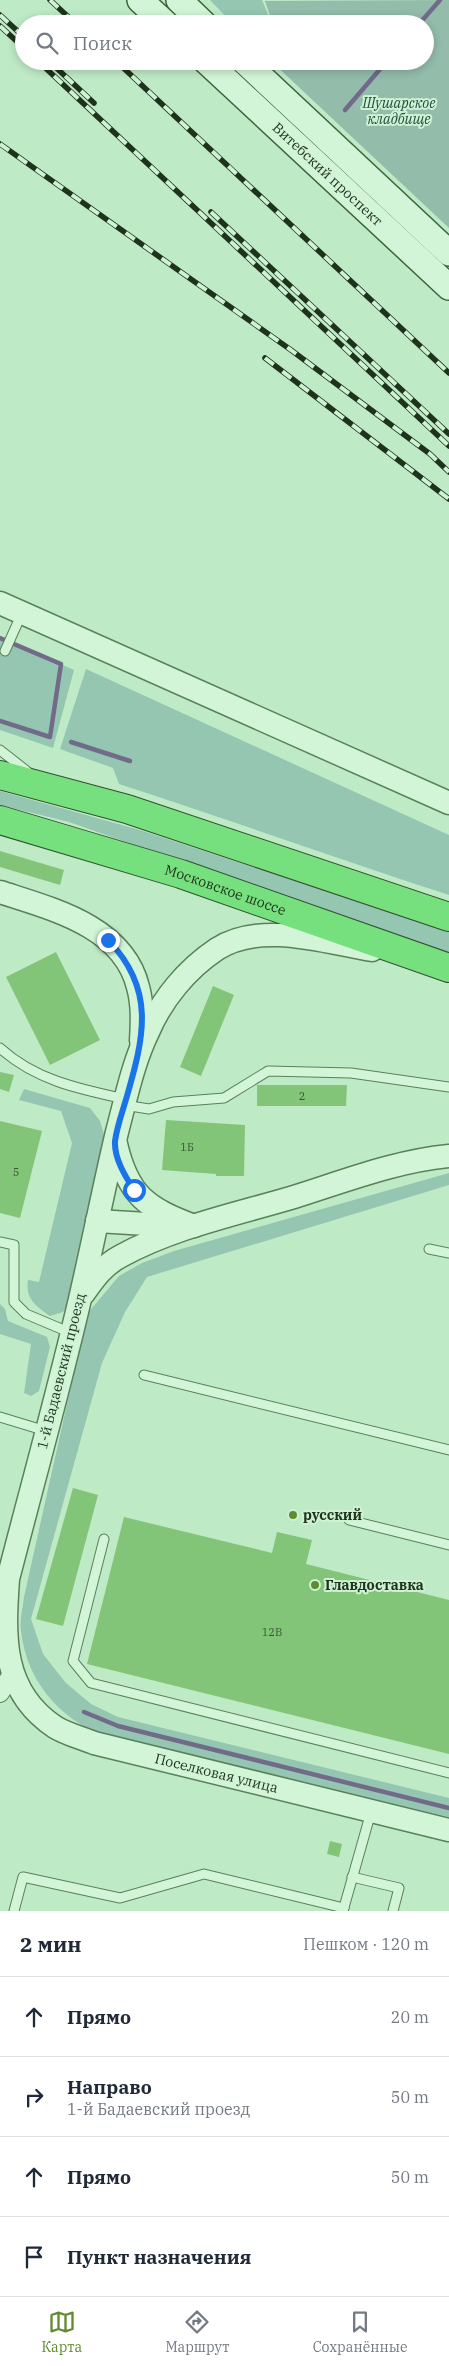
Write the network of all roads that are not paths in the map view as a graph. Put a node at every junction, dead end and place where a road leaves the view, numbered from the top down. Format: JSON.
{"nodes":[{"id":1,"x":140,"y":0,"type":"edge"},
{"id":2,"x":179,"y":0,"type":"edge"},
{"id":3,"x":156,"y":15,"type":"edge"},
{"id":4,"x":195,"y":15,"type":"edge"},
{"id":5,"x":216,"y":70,"type":"edge"},
{"id":6,"x":254,"y":70,"type":"edge"},
{"id":7,"x":449,"y":253,"type":"edge"},
{"id":8,"x":449,"y":287,"type":"edge"},
{"id":9,"x":0,"y":603,"type":"edge"},
{"id":10,"x":22,"y":613,"type":"junction"},
{"id":11,"x":5,"y":650,"type":"dead end"},
{"id":12,"x":0,"y":750,"type":"edge"},
{"id":13,"x":0,"y":775,"type":"edge"},
{"id":14,"x":46,"y":786,"type":"junction"},
{"id":15,"x":449,"y":802,"type":"edge"},
{"id":16,"x":0,"y":820,"type":"edge"},
{"id":17,"x":0,"y":892,"type":"edge"},
{"id":18,"x":449,"y":917,"type":"edge"},
{"id":19,"x":420,"y":958,"type":"junction"},
{"id":20,"x":449,"y":968,"type":"edge"},
{"id":21,"x":141,"y":1047,"type":"junction"},
{"id":22,"x":0,"y":1048,"type":"edge"},
{"id":23,"x":449,"y":1087,"type":"edge"},
{"id":24,"x":125,"y":1102,"type":"junction"},
{"id":25,"x":115,"y":1142,"type":"junction"},
{"id":26,"x":449,"y":1156,"type":"edge"},
{"id":27,"x":96,"y":1221,"type":"junction"},
{"id":28,"x":194,"y":1226,"type":"junction"},
{"id":29,"x":0,"y":1242,"type":"edge"},
{"id":30,"x":429,"y":1249,"type":"dead end"},
{"id":31,"x":449,"y":1253,"type":"edge"},
{"id":32,"x":80,"y":1300,"type":"junction"},
{"id":33,"x":71,"y":1334,"type":"junction"},
{"id":34,"x":144,"y":1375,"type":"dead end"},
{"id":35,"x":0,"y":1417,"type":"edge"},
{"id":36,"x":46,"y":1431,"type":"junction"},
{"id":37,"x":449,"y":1450,"type":"edge"},
{"id":38,"x":349,"y":1520,"type":"dead end"},
{"id":39,"x":104,"y":1538,"type":"dead end"},
{"id":40,"x":449,"y":1545,"type":"edge"},
{"id":41,"x":12,"y":1674,"type":"junction"},
{"id":42,"x":0,"y":1693,"type":"edge"},
{"id":43,"x":449,"y":1773,"type":"edge"},
{"id":44,"x":371,"y":1812,"type":"junction"},
{"id":45,"x":449,"y":1830,"type":"edge"},
{"id":46,"x":352,"y":1876,"type":"junction"},
{"id":47,"x":343,"y":1909,"type":"edge"},
{"id":48,"x":14,"y":1911,"type":"edge"},
{"id":49,"x":393,"y":1911,"type":"edge"}],
"edges":[{"from":1,"to":3,"type":"main road"},
{"from":2,"to":4,"type":"main road"},
{"from":5,"to":8,"type":"main road","name":"Витебский проспект"},
{"from":6,"to":7,"type":"main road","name":"Витебский проспект"},
{"from":9,"to":10,"type":"street"},
{"from":10,"to":11,"type":"lane"},
{"from":10,"to":15,"type":"street"},
{"from":12,"to":14,"type":"lane"},
{"from":13,"to":14,"type":"highway"},
{"from":14,"to":18,"type":"highway"},
{"from":16,"to":19,"type":"highway","name":"Московское шоссе"},
{"from":17,"to":21,"type":"street"},
{"from":19,"to":20,"type":"highway","name":"Московское шоссе"},
{"from":19,"to":21,"type":"street"},
{"from":21,"to":24,"type":"street","name":"1-й Бадаевский проезд"},
{"from":22,"to":24,"type":"lane"},
{"from":23,"to":24,"type":"lane"},
{"from":24,"to":25,"type":"street","name":"1-й Бадаевский проезд"},
{"from":25,"to":27,"type":"street","name":"1-й Бадаевский проезд"},
{"from":25,"to":28,"type":"street"},
{"from":26,"to":28,"type":"street"},
{"from":27,"to":28,"type":"street"},
{"from":27,"to":32,"type":"street","name":"1-й Бадаевский проезд"},
{"from":28,"to":32,"type":"street"},
{"from":29,"to":33,"type":"lane"},
{"from":30,"to":31,"type":"lane"},
{"from":32,"to":33,"type":"street","name":"1-й Бадаевский проезд"},
{"from":33,"to":36,"type":"street","name":"1-й Бадаевский проезд"},
{"from":34,"to":37,"type":"lane"},
{"from":35,"to":36,"type":"lane"},
{"from":36,"to":41,"type":"street","name":"1-й Бадаевский проезд"},
{"from":38,"to":40,"type":"lane"},
{"from":39,"to":43,"type":"lane"},
{"from":41,"to":42,"type":"street"},
{"from":41,"to":44,"type":"street","name":"Поселковая улица"},
{"from":44,"to":45,"type":"street","name":"Поселковая улица"},
{"from":44,"to":46,"type":"lane"},
{"from":46,"to":47,"type":"lane"},
{"from":46,"to":49,"type":"lane"},
{"from":47,"to":48,"type":"lane"}]}
